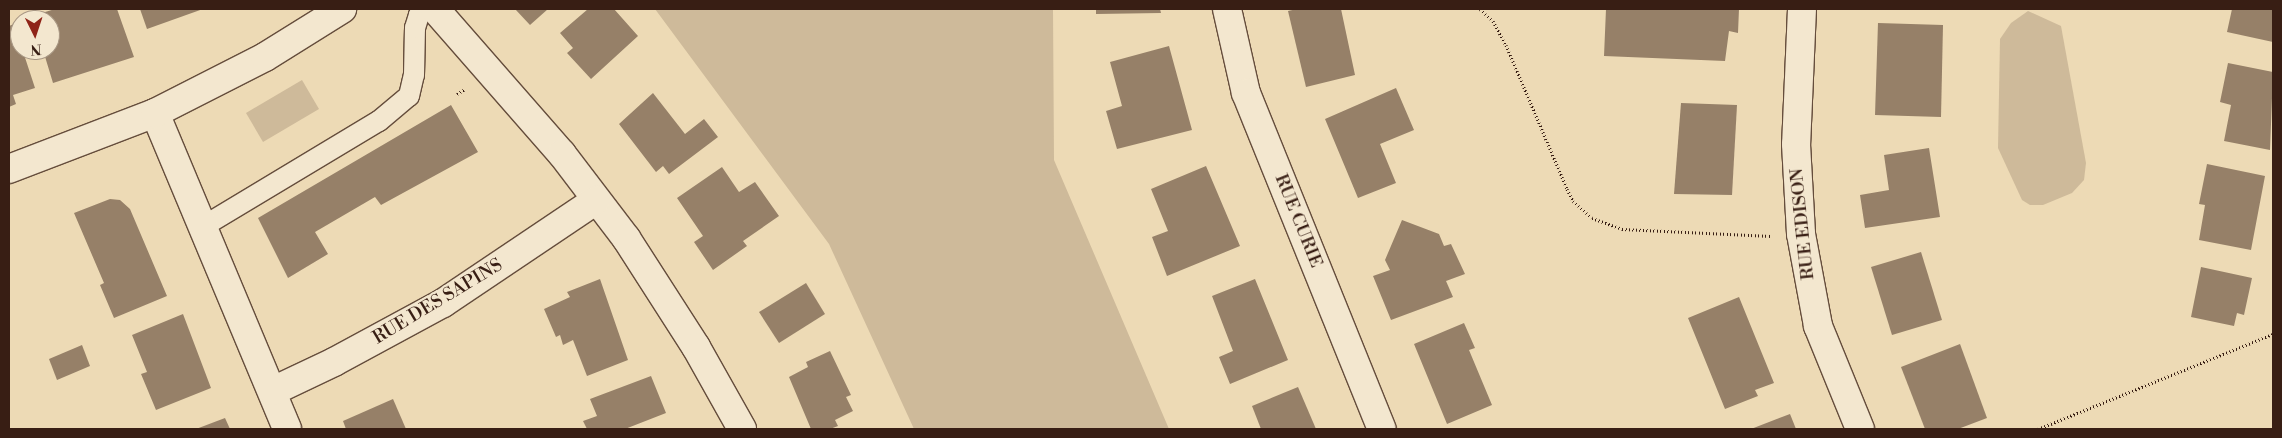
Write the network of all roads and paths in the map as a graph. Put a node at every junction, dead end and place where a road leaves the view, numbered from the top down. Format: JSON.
{"nodes":[{"id":1,"x":342,"y":9,"type":"edge"},
{"id":2,"x":424,"y":9,"type":"edge"},
{"id":3,"x":435,"y":9,"type":"edge"},
{"id":4,"x":1227,"y":9,"type":"edge"},
{"id":5,"x":1480,"y":9,"type":"edge"},
{"id":6,"x":1802,"y":9,"type":"edge"},
{"id":7,"x":155,"y":113,"type":"junction"},
{"id":8,"x":9,"y":169,"type":"edge"},
{"id":9,"x":596,"y":200,"type":"junction"},
{"id":10,"x":204,"y":226,"type":"junction"},
{"id":11,"x":1778,"y":237,"type":"dead end"},
{"id":12,"x":2273,"y":334,"type":"edge"},
{"id":13,"x":273,"y":391,"type":"junction"},
{"id":14,"x":287,"y":429,"type":"edge"},
{"id":15,"x":742,"y":429,"type":"edge"},
{"id":16,"x":1382,"y":429,"type":"edge"},
{"id":17,"x":1860,"y":429,"type":"edge"},
{"id":18,"x":2038,"y":429,"type":"edge"}],
"edges":[{"from":1,"to":7,"type":"street"},
{"from":2,"to":10,"type":"lane"},
{"from":3,"to":9,"type":"street"},
{"from":4,"to":16,"type":"street","name":"RUE CURIE"},
{"from":5,"to":11,"type":"path"},
{"from":6,"to":17,"type":"street","name":"RUE EDISON"},
{"from":7,"to":8,"type":"street"},
{"from":7,"to":10,"type":"street"},
{"from":9,"to":13,"type":"street","name":"RUE DES SAPINS"},
{"from":9,"to":15,"type":"street"},
{"from":10,"to":13,"type":"street"},
{"from":12,"to":18,"type":"path"},
{"from":13,"to":14,"type":"street"}]}
